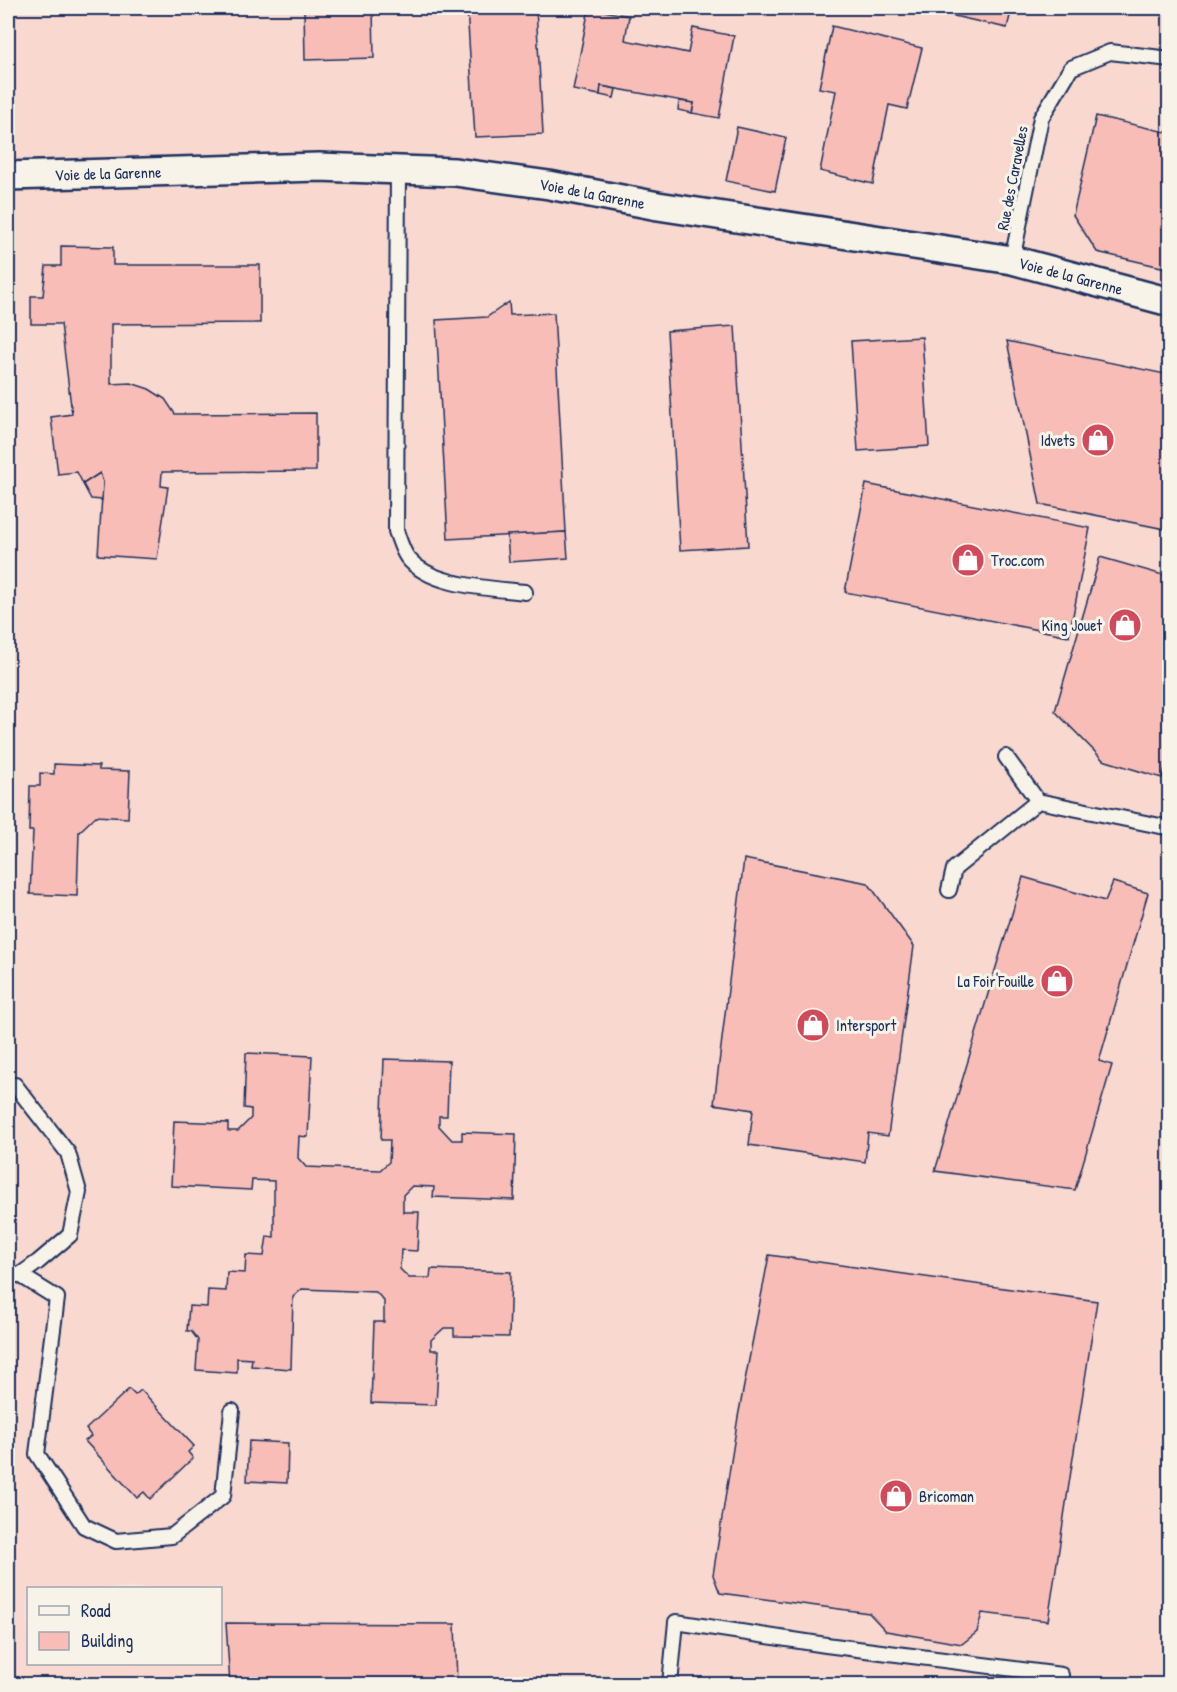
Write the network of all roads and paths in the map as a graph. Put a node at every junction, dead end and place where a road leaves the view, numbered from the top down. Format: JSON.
{"nodes":[{"id":1,"x":1170,"y":59,"type":"edge"},
{"id":2,"x":398,"y":169,"type":"junction"},
{"id":3,"x":8,"y":176,"type":"edge"},
{"id":4,"x":1012,"y":260,"type":"junction"},
{"id":5,"x":1170,"y":302,"type":"edge"},
{"id":6,"x":525,"y":592,"type":"dead end"},
{"id":7,"x":1006,"y":757,"type":"dead end"},
{"id":8,"x":1038,"y":801,"type":"junction"},
{"id":9,"x":1170,"y":828,"type":"edge"},
{"id":10,"x":949,"y":890,"type":"dead end"},
{"id":11,"x":15,"y":1085,"type":"dead end"},
{"id":12,"x":14,"y":1274,"type":"edge"},
{"id":13,"x":232,"y":1411,"type":"dead end"},
{"id":14,"x":670,"y":1684,"type":"edge"},
{"id":15,"x":1060,"y":1684,"type":"edge"}],
"edges":[{"from":1,"to":4,"type":"lane","name":"Rue des Caravelles"},
{"from":2,"to":3,"type":"street","name":"Voie de la Garenne"},
{"from":2,"to":4,"type":"street","name":"Voie de la Garenne"},
{"from":2,"to":6,"type":"lane"},
{"from":4,"to":5,"type":"street","name":"Voie de la Garenne"},
{"from":7,"to":8,"type":"lane"},
{"from":8,"to":9,"type":"lane"},
{"from":8,"to":10,"type":"lane"},
{"from":11,"to":12,"type":"lane"},
{"from":12,"to":13,"type":"lane"},
{"from":14,"to":15,"type":"lane"}]}
